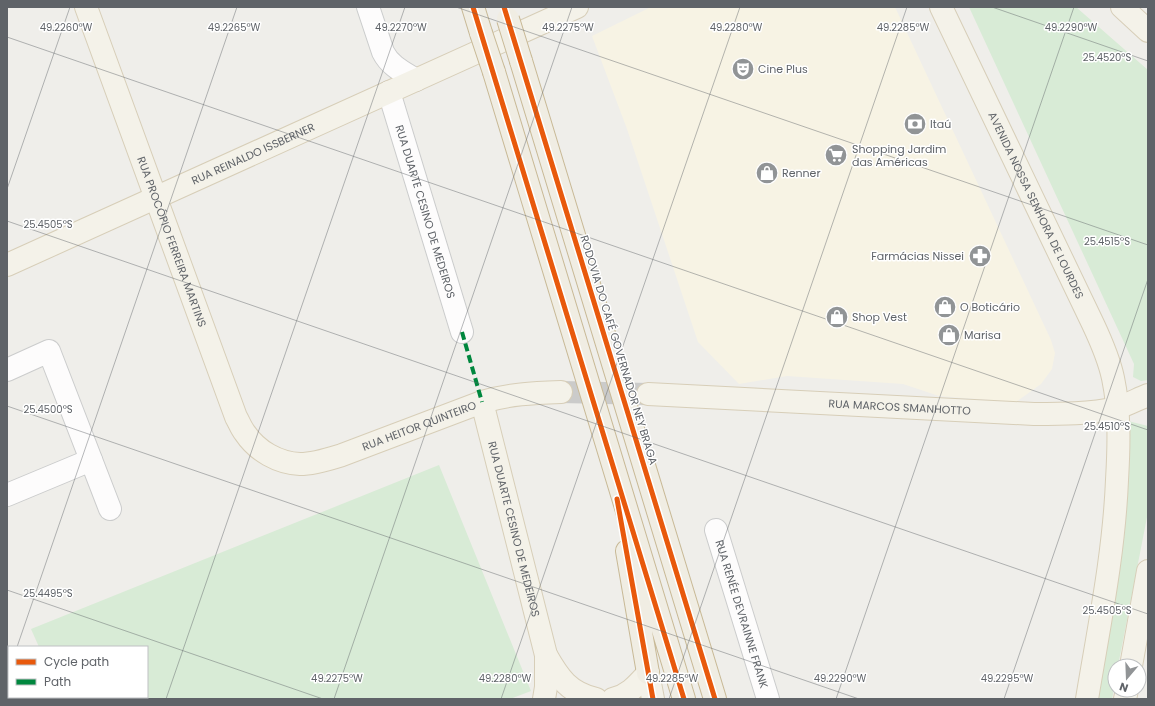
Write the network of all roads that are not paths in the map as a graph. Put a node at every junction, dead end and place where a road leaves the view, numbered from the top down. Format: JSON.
{"nodes":[{"id":1,"x":86,"y":7,"type":"edge"},
{"id":2,"x":368,"y":7,"type":"edge"},
{"id":3,"x":474,"y":7,"type":"edge"},
{"id":4,"x":577,"y":7,"type":"edge"},
{"id":5,"x":942,"y":7,"type":"edge"},
{"id":6,"x":1122,"y":7,"type":"edge"},
{"id":7,"x":506,"y":13,"type":"edge"},
{"id":8,"x":1148,"y":31,"type":"edge"},
{"id":9,"x":490,"y":38,"type":"junction"},
{"id":10,"x":416,"y":80,"type":"junction"},
{"id":11,"x":389,"y":92,"type":"junction"},
{"id":12,"x":156,"y":198,"type":"junction"},
{"id":13,"x":7,"y":265,"type":"edge"},
{"id":14,"x":462,"y":332,"type":"dead end"},
{"id":15,"x":7,"y":370,"type":"edge"},
{"id":16,"x":561,"y":392,"type":"tunnel mouth"},
{"id":17,"x":648,"y":394,"type":"tunnel mouth"},
{"id":18,"x":1148,"y":395,"type":"edge"},
{"id":19,"x":482,"y":402,"type":"junction"},
{"id":20,"x":1117,"y":407,"type":"junction"},
{"id":21,"x":610,"y":456,"type":"junction"},
{"id":22,"x":91,"y":460,"type":"junction"},
{"id":23,"x":279,"y":461,"type":"joint"},
{"id":24,"x":7,"y":495,"type":"edge"},
{"id":25,"x":110,"y":509,"type":"dead end"},
{"id":26,"x":716,"y":530,"type":"dead end"},
{"id":27,"x":1148,"y":571,"type":"edge"},
{"id":28,"x":546,"y":655,"type":"junction"},
{"id":29,"x":1132,"y":658,"type":"edge"},
{"id":30,"x":648,"y":673,"type":"junction"},
{"id":31,"x":589,"y":698,"type":"edge"},
{"id":32,"x":544,"y":699,"type":"edge"},
{"id":33,"x":613,"y":699,"type":"edge"},
{"id":34,"x":641,"y":699,"type":"edge"},
{"id":35,"x":653,"y":699,"type":"edge"},
{"id":36,"x":684,"y":699,"type":"edge"},
{"id":37,"x":715,"y":699,"type":"edge"},
{"id":38,"x":768,"y":699,"type":"edge"},
{"id":39,"x":1087,"y":699,"type":"edge"}],
"edges":[{"from":1,"to":12,"type":"main road","name":"RUA PROCÓPIO FERREIRA MARTINS"},
{"from":2,"to":10,"type":"street"},
{"from":3,"to":9,"type":"highway"},
{"from":4,"to":9,"type":"main road","name":"RUA REINALDO ISSBERNER"},
{"from":5,"to":20,"type":"main road","name":"AVENIDA NOSSA SENHORA DE LOURDES"},
{"from":6,"to":8,"type":"main road"},
{"from":7,"to":37,"type":"highway","name":"RODOVIA DO CAFÉ GOVERNADOR NEY BRAGA","bridge":true},
{"from":9,"to":10,"type":"main road","name":"RUA REINALDO ISSBERNER"},
{"from":9,"to":21,"type":"highway","bridge":true},
{"from":10,"to":11,"type":"main road","name":"RUA REINALDO ISSBERNER"},
{"from":11,"to":12,"type":"main road","name":"RUA REINALDO ISSBERNER"},
{"from":11,"to":14,"type":"street","name":"RUA DUARTE CESINO DE MEDEIROS"},
{"from":12,"to":13,"type":"main road","name":"RUA REINALDO ISSBERNER"},
{"from":12,"to":23,"type":"main road","name":"RUA PROCÓPIO FERREIRA MARTINS"},
{"from":15,"to":22,"type":"street"},
{"from":16,"to":19,"type":"main road","name":"RUA HEITOR QUINTEIRO"},
{"from":17,"to":20,"type":"main road","name":"RUA MARCOS SMANHOTTO"},
{"from":18,"to":20,"type":"main road","name":"RUA MARCOS SMANHOTTO"},
{"from":19,"to":23,"type":"main road","name":"RUA HEITOR QUINTEIRO"},
{"from":19,"to":28,"type":"main road","name":"RUA DUARTE CESINO DE MEDEIROS"},
{"from":20,"to":39,"type":"main road","name":"AVENIDA NOSSA SENHORA DE LOURDES"},
{"from":21,"to":30,"type":"highway"},
{"from":21,"to":36,"type":"highway"},
{"from":22,"to":24,"type":"street"},
{"from":22,"to":25,"type":"street"},
{"from":26,"to":38,"type":"street","name":"RUA RENÉE DEVRAINNE FRANK"},
{"from":27,"to":29,"type":"main road"},
{"from":28,"to":31,"type":"main road"},
{"from":28,"to":32,"type":"main road"},
{"from":30,"to":33,"type":"main road"},
{"from":30,"to":34,"type":"main road"},
{"from":30,"to":35,"type":"main road"}]}
